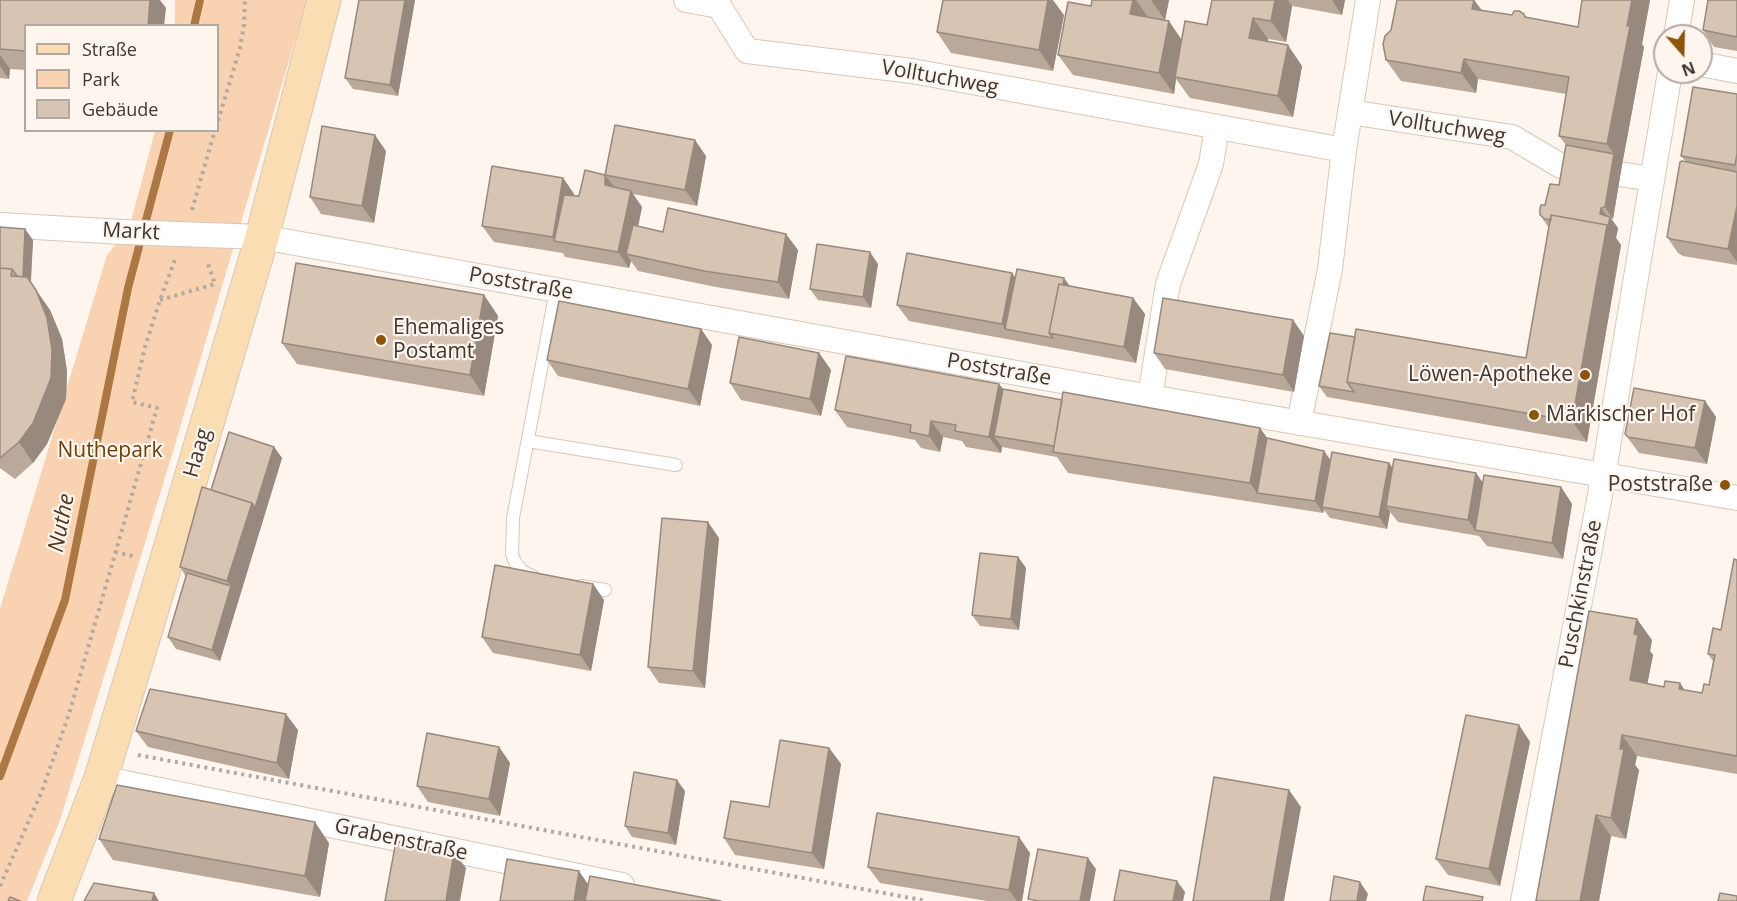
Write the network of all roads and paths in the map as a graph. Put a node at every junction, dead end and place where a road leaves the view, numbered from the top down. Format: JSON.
{"nodes":[{"id":1,"x":245,"y":0,"type":"edge"},
{"id":2,"x":324,"y":0,"type":"edge"},
{"id":3,"x":686,"y":0,"type":"edge"},
{"id":4,"x":1368,"y":0,"type":"edge"},
{"id":5,"x":1682,"y":0,"type":"edge"},
{"id":6,"x":1678,"y":24,"type":"edge"},
{"id":7,"x":1713,"y":66,"type":"edge"},
{"id":8,"x":1737,"y":71,"type":"edge"},
{"id":9,"x":1668,"y":84,"type":"edge"},
{"id":10,"x":1350,"y":112,"type":"junction"},
{"id":11,"x":219,"y":118,"type":"edge"},
{"id":12,"x":1217,"y":128,"type":"junction"},
{"id":13,"x":214,"y":132,"type":"edge"},
{"id":14,"x":1344,"y":150,"type":"junction"},
{"id":15,"x":1572,"y":167,"type":"edge"},
{"id":16,"x":1620,"y":174,"type":"dead end"},
{"id":17,"x":1651,"y":179,"type":"junction"},
{"id":18,"x":0,"y":225,"type":"edge"},
{"id":19,"x":178,"y":234,"type":"junction"},
{"id":20,"x":262,"y":237,"type":"junction"},
{"id":21,"x":176,"y":257,"type":"junction"},
{"id":22,"x":187,"y":258,"type":"dead end"},
{"id":23,"x":197,"y":260,"type":"dead end"},
{"id":24,"x":556,"y":290,"type":"junction"},
{"id":25,"x":160,"y":300,"type":"junction"},
{"id":26,"x":1150,"y":397,"type":"junction"},
{"id":27,"x":1299,"y":423,"type":"junction"},
{"id":28,"x":528,"y":441,"type":"junction"},
{"id":29,"x":676,"y":465,"type":"dead end"},
{"id":30,"x":1603,"y":474,"type":"junction"},
{"id":31,"x":1737,"y":498,"type":"edge"},
{"id":32,"x":549,"y":581,"type":"edge"},
{"id":33,"x":571,"y":585,"type":"edge"},
{"id":34,"x":604,"y":590,"type":"dead end"},
{"id":35,"x":106,"y":764,"type":"junction"},
{"id":36,"x":0,"y":886,"type":"edge"},
{"id":37,"x":641,"y":889,"type":"edge"},
{"id":38,"x":54,"y":901,"type":"edge"},
{"id":39,"x":927,"y":901,"type":"edge"},
{"id":40,"x":1523,"y":901,"type":"edge"}],
"edges":[{"from":1,"to":11,"type":"path"},
{"from":2,"to":20,"type":"main road","name":"Haag"},
{"from":3,"to":12,"type":"street","name":"Volltuchweg"},
{"from":4,"to":10,"type":"street"},
{"from":5,"to":6,"type":"street"},
{"from":7,"to":8,"type":"street"},
{"from":9,"to":17,"type":"street","name":"Puschkinstraße"},
{"from":10,"to":14,"type":"street"},
{"from":10,"to":15,"type":"street","name":"Volltuchweg"},
{"from":12,"to":14,"type":"street","name":"Volltuchweg"},
{"from":12,"to":26,"type":"street"},
{"from":13,"to":19,"type":"path"},
{"from":14,"to":27,"type":"street"},
{"from":16,"to":17,"type":"street"},
{"from":17,"to":30,"type":"street","name":"Puschkinstraße"},
{"from":18,"to":19,"type":"street","name":"Markt"},
{"from":19,"to":20,"type":"street","name":"Markt"},
{"from":19,"to":21,"type":"path"},
{"from":20,"to":24,"type":"street","name":"Poststraße"},
{"from":20,"to":35,"type":"main road","name":"Haag"},
{"from":21,"to":22,"type":"path"},
{"from":21,"to":25,"type":"path"},
{"from":23,"to":25,"type":"path"},
{"from":24,"to":26,"type":"street","name":"Poststraße"},
{"from":24,"to":28,"type":"lane"},
{"from":25,"to":36,"type":"path"},
{"from":26,"to":27,"type":"street","name":"Poststraße"},
{"from":27,"to":30,"type":"street","name":"Poststraße"},
{"from":28,"to":29,"type":"lane"},
{"from":28,"to":32,"type":"lane"},
{"from":30,"to":31,"type":"street","name":"Poststraße"},
{"from":30,"to":40,"type":"street","name":"Puschkinstraße"},
{"from":33,"to":34,"type":"lane"},
{"from":35,"to":37,"type":"street","name":"Grabenstraße"},
{"from":35,"to":38,"type":"main road","name":"Haag"},
{"from":35,"to":39,"type":"path"}]}
